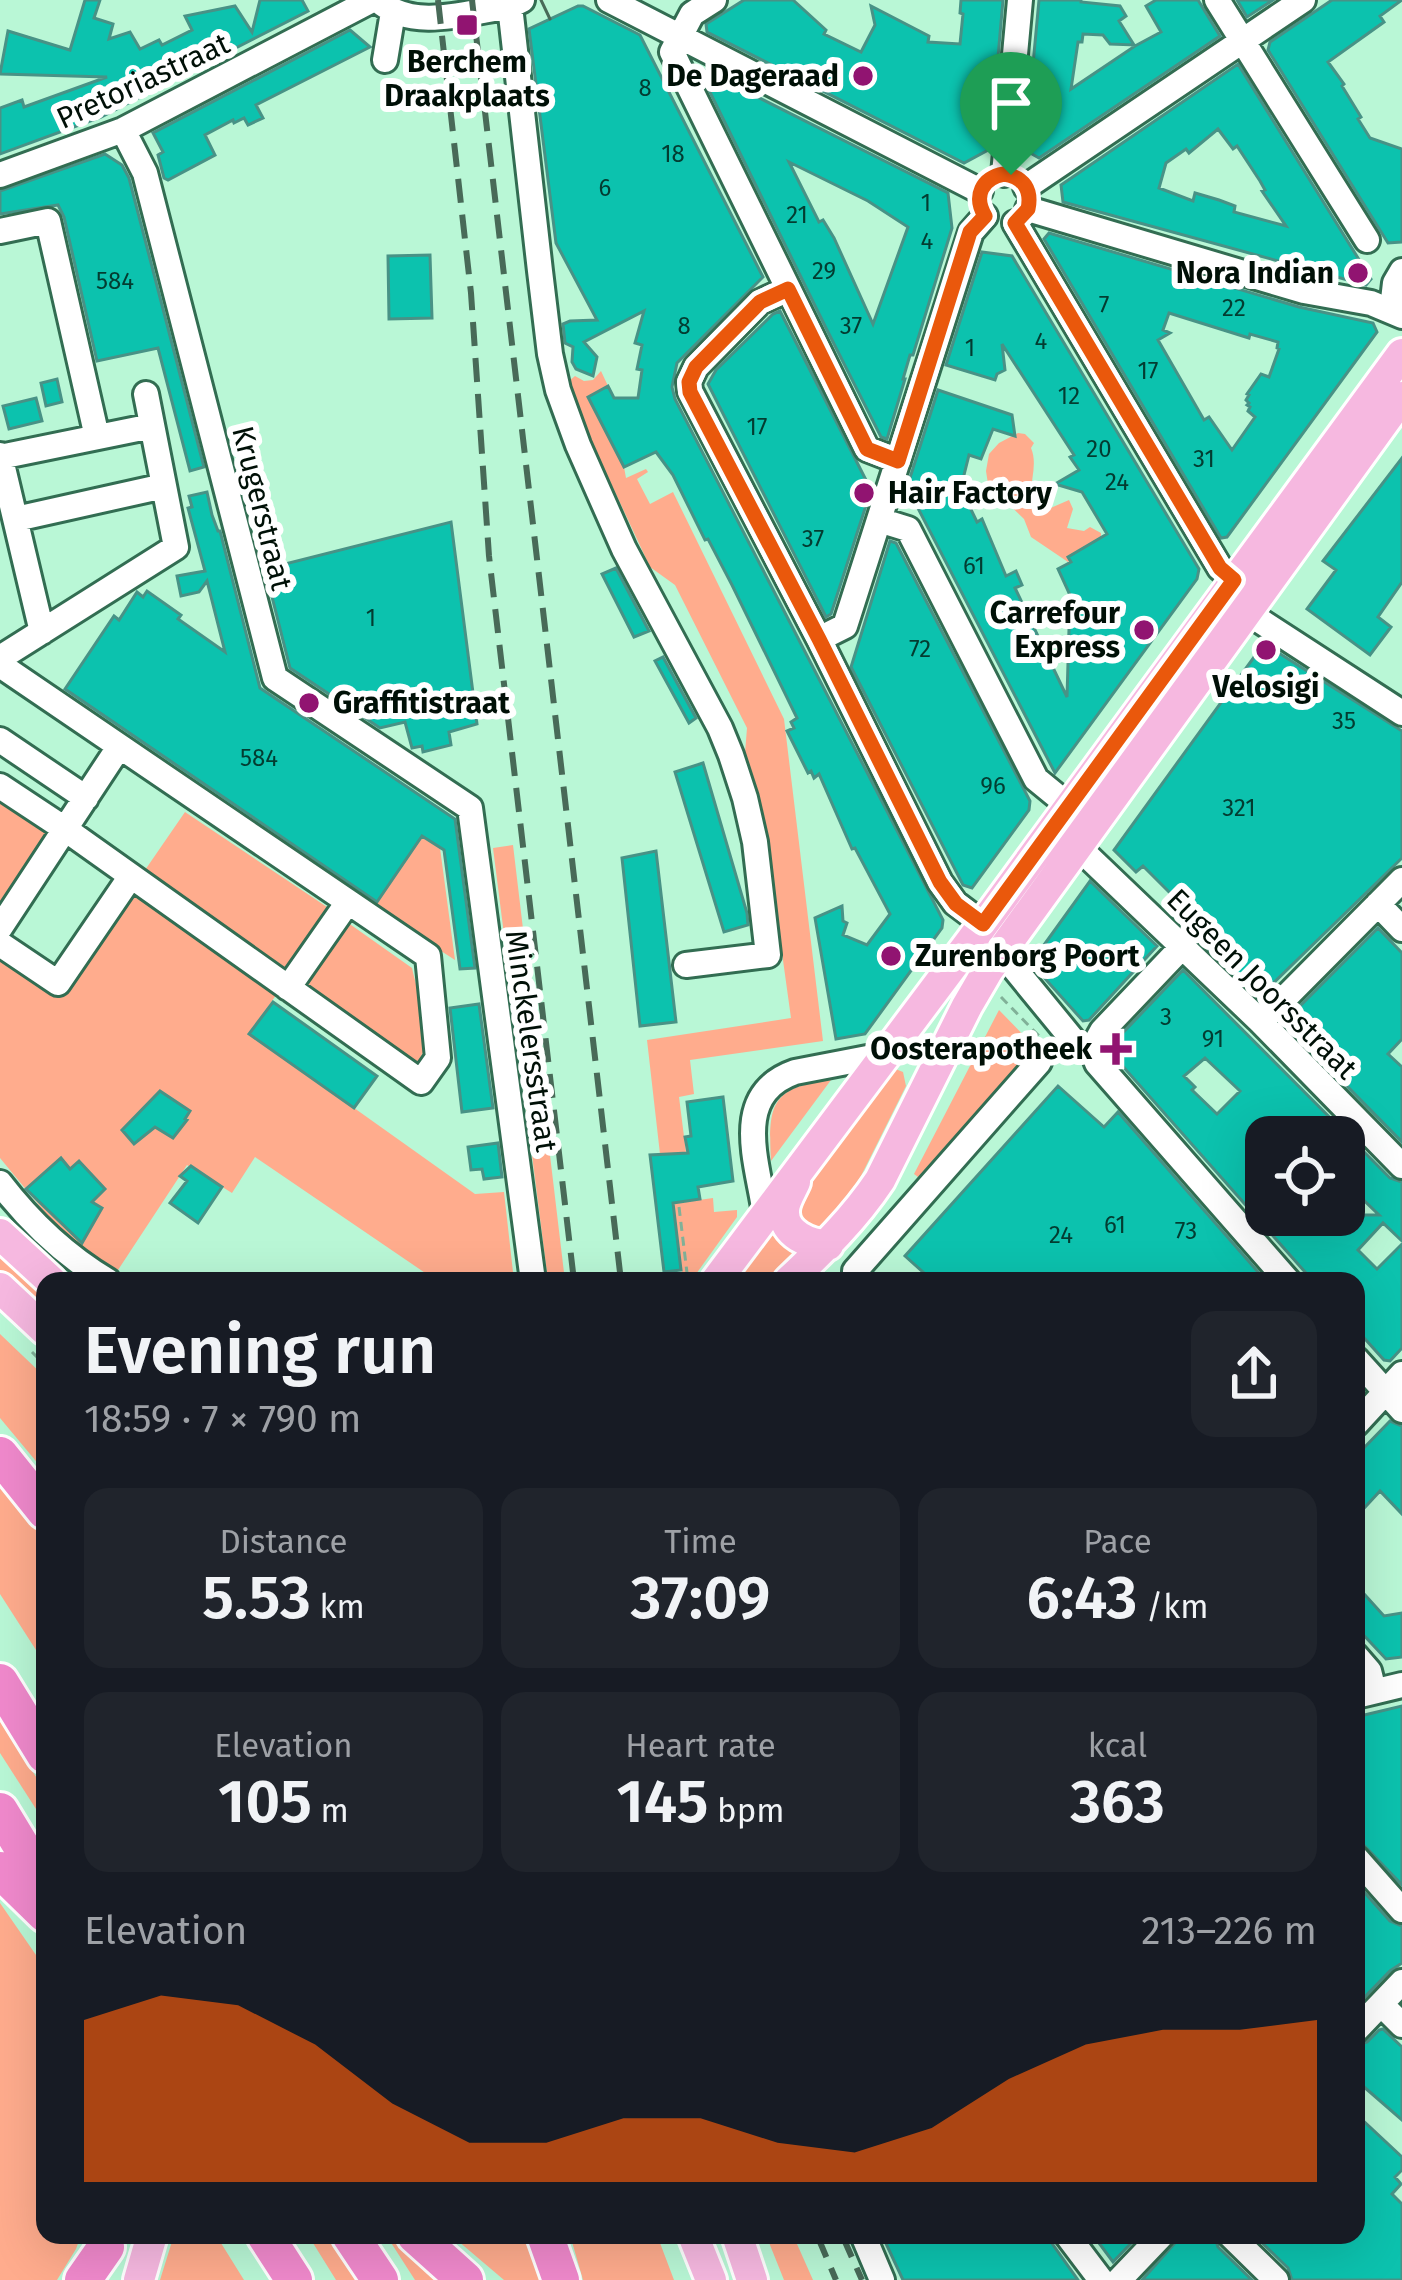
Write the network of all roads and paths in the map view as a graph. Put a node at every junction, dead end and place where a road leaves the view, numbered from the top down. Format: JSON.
{"nodes":[{"id":1,"x":609,"y":0,"type":"edge"},
{"id":2,"x":714,"y":0,"type":"edge"},
{"id":3,"x":1020,"y":0,"type":"edge"},
{"id":4,"x":1217,"y":0,"type":"edge"},
{"id":5,"x":1303,"y":0,"type":"edge"},
{"id":6,"x":516,"y":3,"type":"edge"},
{"id":7,"x":381,"y":4,"type":"edge"},
{"id":8,"x":680,"y":36,"type":"junction"},
{"id":9,"x":1243,"y":41,"type":"junction"},
{"id":10,"x":385,"y":60,"type":"dead end"},
{"id":11,"x":122,"y":130,"type":"junction"},
{"id":12,"x":0,"y":175,"type":"edge"},
{"id":13,"x":1018,"y":198,"type":"junction"},
{"id":14,"x":982,"y":204,"type":"junction"},
{"id":15,"x":0,"y":230,"type":"edge"},
{"id":16,"x":1367,"y":240,"type":"dead end"},
{"id":17,"x":1402,"y":271,"type":"edge"},
{"id":18,"x":788,"y":289,"type":"junction"},
{"id":19,"x":1397,"y":313,"type":"edge"},
{"id":20,"x":1402,"y":354,"type":"edge"},
{"id":21,"x":146,"y":394,"type":"dead end"},
{"id":22,"x":1402,"y":397,"type":"edge"},
{"id":23,"x":152,"y":426,"type":"junction"},
{"id":24,"x":97,"y":437,"type":"junction"},
{"id":25,"x":0,"y":456,"type":"edge"},
{"id":26,"x":898,"y":461,"type":"junction"},
{"id":27,"x":164,"y":486,"type":"junction"},
{"id":28,"x":16,"y":519,"type":"junction"},
{"id":29,"x":879,"y":520,"type":"junction"},
{"id":30,"x":1234,"y":580,"type":"junction"},
{"id":31,"x":1247,"y":613,"type":"junction"},
{"id":32,"x":42,"y":632,"type":"junction"},
{"id":33,"x":819,"y":639,"type":"junction"},
{"id":34,"x":0,"y":662,"type":"edge"},
{"id":35,"x":1402,"y":713,"type":"edge"},
{"id":36,"x":0,"y":740,"type":"edge"},
{"id":37,"x":119,"y":747,"type":"junction"},
{"id":38,"x":0,"y":786,"type":"edge"},
{"id":39,"x":86,"y":798,"type":"junction"},
{"id":40,"x":1070,"y":806,"type":"junction"},
{"id":41,"x":470,"y":808,"type":"joint"},
{"id":42,"x":65,"y":829,"type":"junction"},
{"id":43,"x":1078,"y":847,"type":"junction"},
{"id":44,"x":131,"y":876,"type":"junction"},
{"id":45,"x":1402,"y":880,"type":"edge"},
{"id":46,"x":348,"y":902,"type":"junction"},
{"id":47,"x":1378,"y":904,"type":"junction"},
{"id":48,"x":983,"y":924,"type":"junction"},
{"id":49,"x":0,"y":928,"type":"edge"},
{"id":50,"x":1402,"y":929,"type":"edge"},
{"id":51,"x":0,"y":944,"type":"edge"},
{"id":52,"x":1183,"y":946,"type":"junction"},
{"id":53,"x":999,"y":956,"type":"junction"},
{"id":54,"x":686,"y":965,"type":"dead end"},
{"id":55,"x":288,"y":988,"type":"junction"},
{"id":56,"x":999,"y":996,"type":"dead end"},
{"id":57,"x":1261,"y":1022,"type":"junction"},
{"id":58,"x":1092,"y":1049,"type":"junction"},
{"id":59,"x":884,"y":1055,"type":"junction"},
{"id":60,"x":1045,"y":1055,"type":"joint"},
{"id":61,"x":911,"y":1118,"type":"junction"},
{"id":62,"x":802,"y":1166,"type":"junction"},
{"id":63,"x":1402,"y":1166,"type":"edge"},
{"id":64,"x":0,"y":1183,"type":"edge"},
{"id":65,"x":679,"y":1208,"type":"dead end"},
{"id":66,"x":765,"y":1214,"type":"junction"},
{"id":67,"x":0,"y":1234,"type":"edge"},
{"id":68,"x":828,"y":1245,"type":"junction"},
{"id":69,"x":42,"y":1272,"type":"edge"},
{"id":70,"x":94,"y":1272,"type":"edge"},
{"id":71,"x":532,"y":1272,"type":"edge"},
{"id":72,"x":687,"y":1272,"type":"edge"},
{"id":73,"x":723,"y":1272,"type":"edge"},
{"id":74,"x":799,"y":1272,"type":"edge"},
{"id":75,"x":856,"y":1272,"type":"edge"},
{"id":76,"x":863,"y":1272,"type":"edge"},
{"id":77,"x":1280,"y":1272,"type":"edge"},
{"id":78,"x":0,"y":1288,"type":"edge"},
{"id":79,"x":36,"y":1322,"type":"edge"},
{"id":80,"x":1365,"y":1366,"type":"edge"},
{"id":81,"x":1396,"y":1392,"type":"edge"},
{"id":82,"x":1365,"y":1417,"type":"edge"},
{"id":83,"x":0,"y":1455,"type":"edge"},
{"id":84,"x":36,"y":1499,"type":"edge"},
{"id":85,"x":0,"y":1682,"type":"edge"},
{"id":86,"x":1402,"y":1685,"type":"edge"},
{"id":87,"x":1365,"y":1693,"type":"edge"},
{"id":88,"x":36,"y":1740,"type":"edge"},
{"id":89,"x":0,"y":1811,"type":"edge"},
{"id":90,"x":1365,"y":1868,"type":"edge"},
{"id":91,"x":0,"y":1870,"type":"edge"},
{"id":92,"x":36,"y":1870,"type":"edge"},
{"id":93,"x":36,"y":1905,"type":"edge"},
{"id":94,"x":1402,"y":1910,"type":"edge"},
{"id":95,"x":1402,"y":1982,"type":"edge"},
{"id":96,"x":1381,"y":2003,"type":"junction"},
{"id":97,"x":1365,"y":2020,"type":"edge"},
{"id":98,"x":1402,"y":2025,"type":"edge"},
{"id":99,"x":149,"y":2244,"type":"edge"},
{"id":100,"x":272,"y":2244,"type":"edge"},
{"id":101,"x":356,"y":2244,"type":"edge"},
{"id":102,"x":425,"y":2244,"type":"edge"},
{"id":103,"x":548,"y":2244,"type":"edge"},
{"id":104,"x":697,"y":2244,"type":"edge"},
{"id":105,"x":740,"y":2244,"type":"edge"},
{"id":106,"x":866,"y":2244,"type":"edge"},
{"id":107,"x":1074,"y":2244,"type":"edge"},
{"id":108,"x":1153,"y":2244,"type":"edge"},
{"id":109,"x":1239,"y":2244,"type":"edge"},
{"id":110,"x":104,"y":2254,"type":"edge"},
{"id":111,"x":83,"y":2280,"type":"edge"},
{"id":112,"x":139,"y":2280,"type":"edge"},
{"id":113,"x":294,"y":2280,"type":"edge"},
{"id":114,"x":380,"y":2280,"type":"edge"},
{"id":115,"x":465,"y":2280,"type":"edge"},
{"id":116,"x":561,"y":2280,"type":"edge"},
{"id":117,"x":711,"y":2280,"type":"edge"},
{"id":118,"x":752,"y":2280,"type":"edge"},
{"id":119,"x":882,"y":2280,"type":"edge"},
{"id":120,"x":1100,"y":2280,"type":"edge"},
{"id":121,"x":1119,"y":2280,"type":"edge"},
{"id":122,"x":1276,"y":2280,"type":"edge"}],
"edges":[{"from":1,"to":8,"type":"street"},
{"from":2,"to":8,"type":"street"},
{"from":3,"to":13,"type":"street"},
{"from":4,"to":9,"type":"street"},
{"from":5,"to":9,"type":"street"},
{"from":6,"to":7,"type":"street"},
{"from":6,"to":54,"type":"street"},
{"from":7,"to":10,"type":"street"},
{"from":7,"to":11,"type":"street","name":"Pretoriastraat"},
{"from":8,"to":14,"type":"street"},
{"from":8,"to":18,"type":"street"},
{"from":9,"to":13,"type":"street"},
{"from":9,"to":16,"type":"street"},
{"from":11,"to":12,"type":"street","name":"Pretoriastraat"},
{"from":11,"to":41,"type":"street","name":"Krugerstraat"},
{"from":13,"to":14,"type":"street"},
{"from":13,"to":14,"type":"street"},
{"from":13,"to":19,"type":"street"},
{"from":13,"to":30,"type":"street"},
{"from":14,"to":26,"type":"street"},
{"from":15,"to":24,"type":"street"},
{"from":17,"to":19,"type":"street"},
{"from":18,"to":26,"type":"street"},
{"from":18,"to":33,"type":"street"},
{"from":20,"to":30,"type":"main road"},
{"from":21,"to":23,"type":"street"},
{"from":22,"to":31,"type":"main road"},
{"from":23,"to":24,"type":"street"},
{"from":23,"to":27,"type":"street"},
{"from":24,"to":25,"type":"street"},
{"from":25,"to":28,"type":"street"},
{"from":26,"to":29,"type":"street"},
{"from":27,"to":28,"type":"street"},
{"from":27,"to":32,"type":"street"},
{"from":28,"to":32,"type":"street"},
{"from":29,"to":33,"type":"street"},
{"from":29,"to":40,"type":"street"},
{"from":30,"to":40,"type":"main road"},
{"from":31,"to":35,"type":"street"},
{"from":31,"to":43,"type":"main road"},
{"from":32,"to":34,"type":"street"},
{"from":33,"to":48,"type":"street"},
{"from":34,"to":37,"type":"street"},
{"from":36,"to":39,"type":"street"},
{"from":37,"to":39,"type":"street"},
{"from":37,"to":46,"type":"street"},
{"from":38,"to":42,"type":"street"},
{"from":39,"to":42,"type":"street"},
{"from":40,"to":48,"type":"main road"},
{"from":41,"to":71,"type":"street","name":"Minckelersstraat"},
{"from":42,"to":44,"type":"street"},
{"from":42,"to":49,"type":"street"},
{"from":43,"to":52,"type":"street","name":"Eugeen Joorsstraat"},
{"from":43,"to":53,"type":"main road"},
{"from":44,"to":51,"type":"street"},
{"from":44,"to":55,"type":"street"},
{"from":45,"to":47,"type":"street"},
{"from":46,"to":55,"type":"street"},
{"from":46,"to":55,"type":"street"},
{"from":47,"to":50,"type":"street"},
{"from":47,"to":57,"type":"street"},
{"from":48,"to":59,"type":"main road"},
{"from":52,"to":57,"type":"street","name":"Eugeen Joorsstraat"},
{"from":52,"to":58,"type":"street"},
{"from":53,"to":58,"type":"street"},
{"from":53,"to":61,"type":"main road"},
{"from":56,"to":60,"type":"path"},
{"from":57,"to":63,"type":"street","name":"Eugeen Joorsstraat"},
{"from":58,"to":77,"type":"street"},
{"from":59,"to":61,"type":"main road"},
{"from":59,"to":62,"type":"main road"},
{"from":59,"to":66,"type":"street"},
{"from":60,"to":76,"type":"street"},
{"from":61,"to":68,"type":"main road"},
{"from":62,"to":66,"type":"main road"},
{"from":62,"to":68,"type":"main road"},
{"from":64,"to":70,"type":"street"},
{"from":65,"to":72,"type":"path"},
{"from":66,"to":73,"type":"main road"},
{"from":67,"to":69,"type":"main road"},
{"from":68,"to":74,"type":"main road"},
{"from":68,"to":75,"type":"street"},
{"from":78,"to":79,"type":"main road"},
{"from":80,"to":81,"type":"street"},
{"from":81,"to":82,"type":"street"},
{"from":83,"to":84,"type":"highway"},
{"from":85,"to":88,"type":"highway"},
{"from":86,"to":87,"type":"street"},
{"from":89,"to":92,"type":"highway"},
{"from":90,"to":94,"type":"street"},
{"from":91,"to":93,"type":"highway"},
{"from":95,"to":96,"type":"street"},
{"from":96,"to":97,"type":"street"},
{"from":96,"to":98,"type":"street"},
{"from":99,"to":112,"type":"main road"},
{"from":100,"to":113,"type":"highway"},
{"from":101,"to":114,"type":"highway"},
{"from":102,"to":115,"type":"highway"},
{"from":103,"to":116,"type":"highway"},
{"from":104,"to":117,"type":"main road"},
{"from":105,"to":118,"type":"main road"},
{"from":106,"to":119,"type":"street"},
{"from":107,"to":120,"type":"street"},
{"from":108,"to":121,"type":"street"},
{"from":109,"to":122,"type":"street"},
{"from":110,"to":111,"type":"highway"}]}
